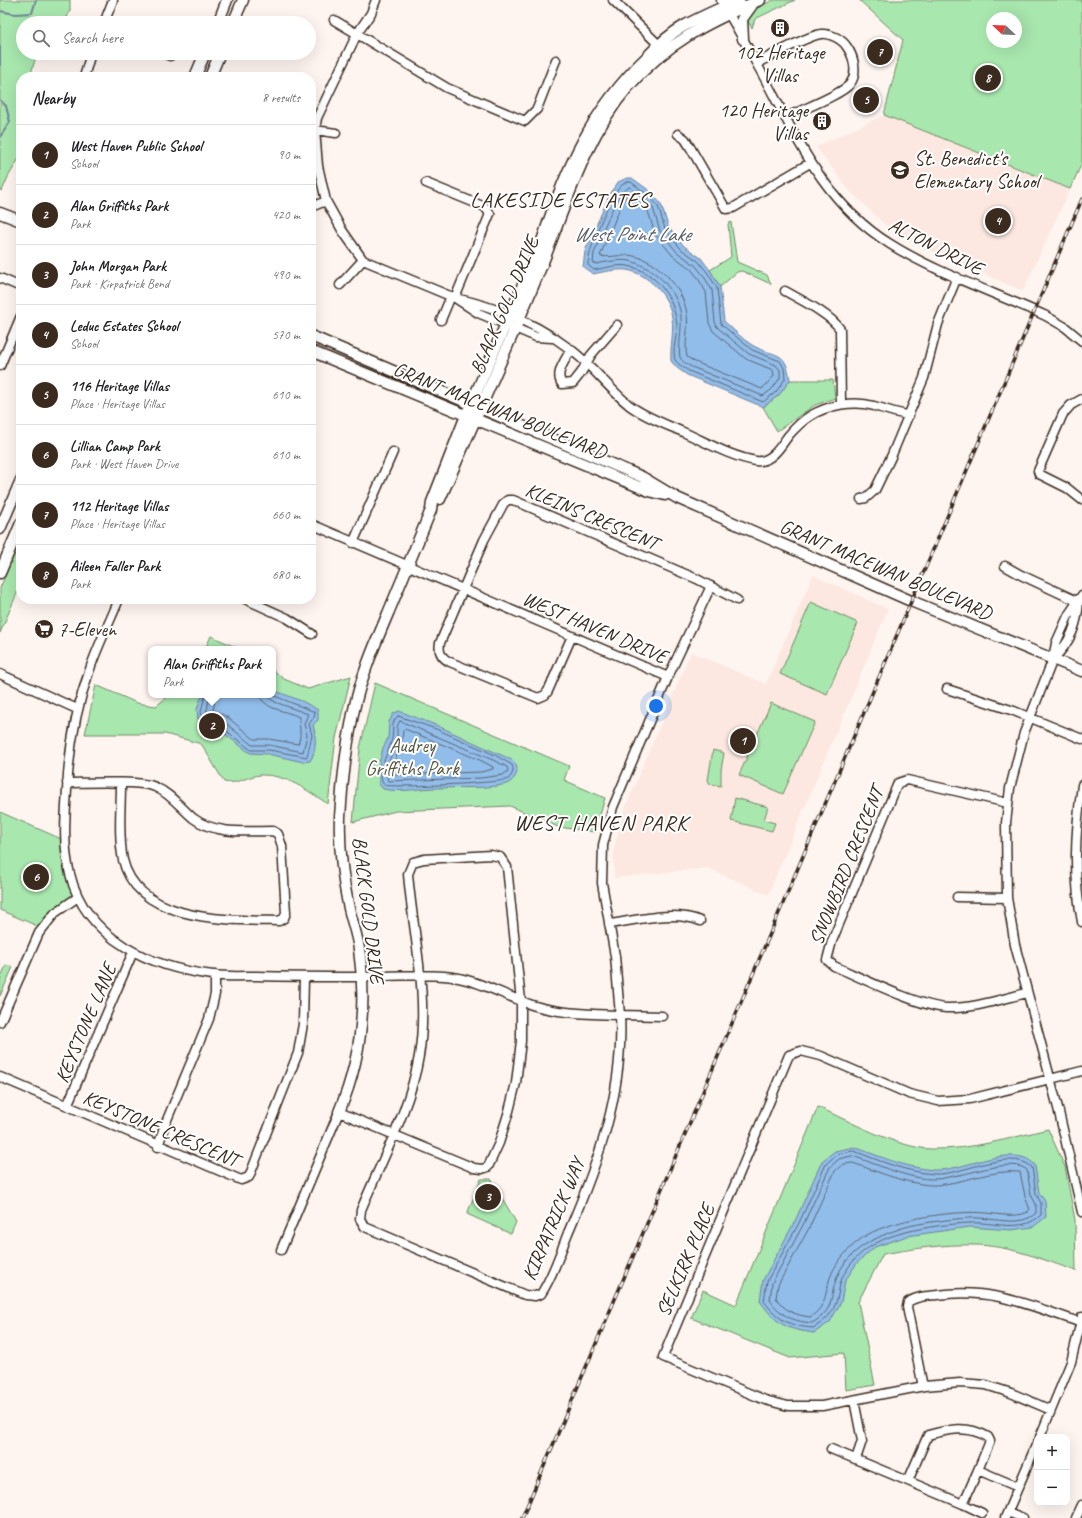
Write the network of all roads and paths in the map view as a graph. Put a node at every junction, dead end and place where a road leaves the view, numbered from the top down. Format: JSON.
{"nodes":[{"id":1,"x":113,"y":0,"type":"edge"},
{"id":2,"x":227,"y":0,"type":"edge"},
{"id":3,"x":243,"y":0,"type":"edge"},
{"id":4,"x":376,"y":0,"type":"edge"},
{"id":5,"x":613,"y":0,"type":"edge"},
{"id":6,"x":739,"y":0,"type":"edge"},
{"id":7,"x":757,"y":1,"type":"edge"},
{"id":8,"x":725,"y":7,"type":"edge"},
{"id":9,"x":107,"y":16,"type":"edge"},
{"id":10,"x":221,"y":16,"type":"edge"},
{"id":11,"x":236,"y":16,"type":"edge"},
{"id":12,"x":334,"y":20,"type":"dead end"},
{"id":13,"x":357,"y":34,"type":"junction"},
{"id":14,"x":743,"y":39,"type":"junction"},
{"id":15,"x":662,"y":48,"type":"junction"},
{"id":16,"x":88,"y":60,"type":"edge"},
{"id":17,"x":202,"y":60,"type":"edge"},
{"id":18,"x":217,"y":60,"type":"edge"},
{"id":19,"x":556,"y":60,"type":"dead end"},
{"id":20,"x":757,"y":62,"type":"junction"},
{"id":21,"x":85,"y":72,"type":"edge"},
{"id":22,"x":197,"y":72,"type":"edge"},
{"id":23,"x":212,"y":72,"type":"edge"},
{"id":24,"x":316,"y":114,"type":"edge"},
{"id":25,"x":785,"y":118,"type":"junction"},
{"id":26,"x":316,"y":130,"type":"edge"},
{"id":27,"x":336,"y":133,"type":"dead end"},
{"id":28,"x":678,"y":134,"type":"dead end"},
{"id":29,"x":316,"y":142,"type":"edge"},
{"id":30,"x":810,"y":163,"type":"junction"},
{"id":31,"x":426,"y":183,"type":"dead end"},
{"id":32,"x":326,"y":201,"type":"junction"},
{"id":33,"x":316,"y":205,"type":"edge"},
{"id":34,"x":0,"y":212,"type":"edge"},
{"id":35,"x":16,"y":220,"type":"edge"},
{"id":36,"x":363,"y":260,"type":"junction"},
{"id":37,"x":957,"y":277,"type":"junction"},
{"id":38,"x":0,"y":278,"type":"edge"},
{"id":39,"x":16,"y":285,"type":"edge"},
{"id":40,"x":340,"y":285,"type":"dead end"},
{"id":41,"x":785,"y":291,"type":"dead end"},
{"id":42,"x":453,"y":297,"type":"junction"},
{"id":43,"x":441,"y":320,"type":"dead end"},
{"id":44,"x":513,"y":322,"type":"junction"},
{"id":45,"x":618,"y":325,"type":"dead end"},
{"id":46,"x":16,"y":328,"type":"edge"},
{"id":47,"x":316,"y":338,"type":"edge"},
{"id":48,"x":1082,"y":341,"type":"edge"},
{"id":49,"x":571,"y":349,"type":"junction"},
{"id":50,"x":316,"y":353,"type":"edge"},
{"id":51,"x":586,"y":362,"type":"junction"},
{"id":52,"x":0,"y":366,"type":"edge"},
{"id":53,"x":1082,"y":399,"type":"edge"},
{"id":54,"x":841,"y":404,"type":"junction"},
{"id":55,"x":477,"y":405,"type":"junction"},
{"id":56,"x":909,"y":415,"type":"junction"},
{"id":57,"x":471,"y":417,"type":"junction"},
{"id":58,"x":393,"y":452,"type":"dead end"},
{"id":59,"x":16,"y":492,"type":"edge"},
{"id":60,"x":677,"y":498,"type":"junction"},
{"id":61,"x":861,"y":499,"type":"dead end"},
{"id":62,"x":1082,"y":500,"type":"edge"},
{"id":63,"x":316,"y":526,"type":"edge"},
{"id":64,"x":0,"y":529,"type":"edge"},
{"id":65,"x":16,"y":535,"type":"edge"},
{"id":66,"x":353,"y":543,"type":"junction"},
{"id":67,"x":1005,"y":566,"type":"dead end"},
{"id":68,"x":407,"y":567,"type":"junction"},
{"id":69,"x":0,"y":573,"type":"edge"},
{"id":70,"x":711,"y":586,"type":"junction"},
{"id":71,"x":464,"y":589,"type":"junction"},
{"id":72,"x":1080,"y":598,"type":"edge"},
{"id":73,"x":737,"y":600,"type":"dead end"},
{"id":74,"x":117,"y":604,"type":"edge"},
{"id":75,"x":256,"y":604,"type":"edge"},
{"id":76,"x":312,"y":634,"type":"dead end"},
{"id":77,"x":572,"y":636,"type":"junction"},
{"id":78,"x":1053,"y":659,"type":"junction"},
{"id":79,"x":1082,"y":671,"type":"edge"},
{"id":80,"x":1,"y":676,"type":"edge"},
{"id":81,"x":668,"y":677,"type":"junction"},
{"id":82,"x":947,"y":689,"type":"dead end"},
{"id":83,"x":77,"y":709,"type":"junction"},
{"id":84,"x":1030,"y":717,"type":"junction"},
{"id":85,"x":1082,"y":739,"type":"edge"},
{"id":86,"x":67,"y":783,"type":"junction"},
{"id":87,"x":121,"y":784,"type":"junction"},
{"id":88,"x":1082,"y":785,"type":"edge"},
{"id":89,"x":1081,"y":797,"type":"edge"},
{"id":90,"x":1008,"y":803,"type":"junction"},
{"id":91,"x":78,"y":897,"type":"junction"},
{"id":92,"x":957,"y":897,"type":"dead end"},
{"id":93,"x":1007,"y":898,"type":"junction"},
{"id":94,"x":700,"y":921,"type":"dead end"},
{"id":95,"x":1082,"y":922,"type":"edge"},
{"id":96,"x":609,"y":924,"type":"junction"},
{"id":97,"x":133,"y":952,"type":"junction"},
{"id":98,"x":215,"y":976,"type":"junction"},
{"id":99,"x":420,"y":976,"type":"junction"},
{"id":100,"x":304,"y":977,"type":"junction"},
{"id":101,"x":361,"y":977,"type":"junction"},
{"id":102,"x":1027,"y":993,"type":"junction"},
{"id":103,"x":521,"y":1001,"type":"junction"},
{"id":104,"x":620,"y":1015,"type":"junction"},
{"id":105,"x":662,"y":1016,"type":"dead end"},
{"id":106,"x":0,"y":1022,"type":"edge"},
{"id":107,"x":1082,"y":1071,"type":"edge"},
{"id":108,"x":0,"y":1078,"type":"edge"},
{"id":109,"x":1050,"y":1079,"type":"junction"},
{"id":110,"x":67,"y":1106,"type":"junction"},
{"id":111,"x":339,"y":1112,"type":"junction"},
{"id":112,"x":393,"y":1134,"type":"junction"},
{"id":113,"x":158,"y":1147,"type":"junction"},
{"id":114,"x":1080,"y":1184,"type":"edge"},
{"id":115,"x":1082,"y":1212,"type":"edge"},
{"id":116,"x":281,"y":1250,"type":"dead end"},
{"id":117,"x":1082,"y":1321,"type":"edge"},
{"id":118,"x":924,"y":1386,"type":"junction"},
{"id":119,"x":854,"y":1400,"type":"junction"},
{"id":120,"x":1051,"y":1410,"type":"junction"},
{"id":121,"x":1041,"y":1434,"type":"edge"},
{"id":122,"x":831,"y":1448,"type":"dead end"},
{"id":123,"x":1034,"y":1450,"type":"edge"},
{"id":124,"x":856,"y":1459,"type":"junction"},
{"id":125,"x":978,"y":1470,"type":"junction"},
{"id":126,"x":908,"y":1481,"type":"junction"},
{"id":127,"x":1018,"y":1487,"type":"junction"},
{"id":128,"x":963,"y":1504,"type":"junction"},
{"id":129,"x":1082,"y":1505,"type":"edge"},
{"id":130,"x":982,"y":1513,"type":"dead end"},
{"id":131,"x":1007,"y":1515,"type":"edge"},
{"id":132,"x":1023,"y":1518,"type":"edge"},
{"id":133,"x":1076,"y":1518,"type":"edge"}],
"edges":[{"from":1,"to":9,"type":"street"},
{"from":2,"to":10,"type":"main road"},
{"from":3,"to":11,"type":"main road"},
{"from":4,"to":13,"type":"street"},
{"from":5,"to":15,"type":"street"},
{"from":6,"to":8,"type":"main road","name":"BLACK GOLD DRIVE"},
{"from":7,"to":8,"type":"main road","name":"BLACK GOLD DRIVE"},
{"from":7,"to":14,"type":"main road"},
{"from":8,"to":14,"type":"street","name":"ALTON DRIVE"},
{"from":8,"to":15,"type":"main road","name":"BLACK GOLD DRIVE"},
{"from":12,"to":13,"type":"street"},
{"from":13,"to":19,"type":"street"},
{"from":13,"to":24,"type":"street"},
{"from":14,"to":20,"type":"street","name":"ALTON DRIVE"},
{"from":15,"to":44,"type":"main road","name":"BLACK GOLD DRIVE"},
{"from":16,"to":21,"type":"street"},
{"from":17,"to":22,"type":"main road"},
{"from":18,"to":23,"type":"main road"},
{"from":20,"to":25,"type":"street","name":"ALTON DRIVE"},
{"from":20,"to":25,"type":"street"},
{"from":25,"to":30,"type":"street","name":"ALTON DRIVE"},
{"from":26,"to":27,"type":"street"},
{"from":28,"to":30,"type":"street"},
{"from":29,"to":32,"type":"street"},
{"from":30,"to":37,"type":"street","name":"ALTON DRIVE"},
{"from":31,"to":42,"type":"street"},
{"from":32,"to":33,"type":"street"},
{"from":32,"to":36,"type":"street"},
{"from":34,"to":35,"type":"main road"},
{"from":36,"to":40,"type":"street"},
{"from":36,"to":42,"type":"street"},
{"from":37,"to":48,"type":"street","name":"ALTON DRIVE"},
{"from":37,"to":56,"type":"street"},
{"from":38,"to":39,"type":"street"},
{"from":41,"to":54,"type":"street"},
{"from":42,"to":43,"type":"street"},
{"from":42,"to":44,"type":"street"},
{"from":44,"to":49,"type":"street"},
{"from":44,"to":55,"type":"main road","name":"BLACK GOLD DRIVE"},
{"from":45,"to":51,"type":"street"},
{"from":46,"to":52,"type":"street"},
{"from":47,"to":55,"type":"main road","name":"GRANT MACEWAN BOULEVARD"},
{"from":49,"to":51,"type":"street"},
{"from":49,"to":51,"type":"street"},
{"from":50,"to":57,"type":"main road","name":"GRANT MACEWAN BOULEVARD"},
{"from":51,"to":54,"type":"street"},
{"from":53,"to":62,"type":"street"},
{"from":54,"to":56,"type":"street"},
{"from":55,"to":57,"type":"main road","name":"BLACK GOLD DRIVE"},
{"from":55,"to":60,"type":"main road","name":"GRANT MACEWAN BOULEVARD"},
{"from":56,"to":61,"type":"street"},
{"from":57,"to":60,"type":"main road","name":"GRANT MACEWAN BOULEVARD"},
{"from":57,"to":68,"type":"main road","name":"BLACK GOLD DRIVE"},
{"from":58,"to":66,"type":"street"},
{"from":59,"to":64,"type":"main road"},
{"from":60,"to":78,"type":"main road","name":"GRANT MACEWAN BOULEVARD"},
{"from":63,"to":66,"type":"street","name":"WEST HAVEN DRIVE"},
{"from":65,"to":69,"type":"main road"},
{"from":66,"to":68,"type":"street","name":"WEST HAVEN DRIVE"},
{"from":67,"to":72,"type":"street"},
{"from":68,"to":71,"type":"street","name":"WEST HAVEN DRIVE"},
{"from":68,"to":101,"type":"main road","name":"BLACK GOLD DRIVE"},
{"from":70,"to":71,"type":"street","name":"KLEINS CRESCENT"},
{"from":70,"to":73,"type":"street","name":"KLEINS CRESCENT"},
{"from":70,"to":81,"type":"street"},
{"from":71,"to":77,"type":"street","name":"WEST HAVEN DRIVE"},
{"from":71,"to":77,"type":"street"},
{"from":72,"to":78,"type":"street"},
{"from":74,"to":83,"type":"street"},
{"from":75,"to":76,"type":"street"},
{"from":77,"to":81,"type":"street","name":"WEST HAVEN DRIVE"},
{"from":78,"to":79,"type":"main road","name":"GRANT MACEWAN BOULEVARD"},
{"from":78,"to":84,"type":"street"},
{"from":80,"to":83,"type":"street"},
{"from":81,"to":96,"type":"street","name":"WEST HAVEN DRIVE"},
{"from":82,"to":84,"type":"street"},
{"from":83,"to":86,"type":"street"},
{"from":84,"to":85,"type":"street"},
{"from":84,"to":90,"type":"street"},
{"from":86,"to":87,"type":"street"},
{"from":86,"to":91,"type":"street"},
{"from":87,"to":87,"type":"street"},
{"from":88,"to":89,"type":"street"},
{"from":89,"to":95,"type":"street"},
{"from":90,"to":93,"type":"street"},
{"from":90,"to":102,"type":"street","name":"SNOWBIRD CRESCENT"},
{"from":91,"to":97,"type":"street"},
{"from":91,"to":106,"type":"street"},
{"from":92,"to":93,"type":"street"},
{"from":93,"to":102,"type":"street"},
{"from":94,"to":96,"type":"street"},
{"from":96,"to":104,"type":"street","name":"WEST HAVEN DRIVE"},
{"from":97,"to":98,"type":"street"},
{"from":97,"to":110,"type":"street","name":"KEYSTONE LANE"},
{"from":98,"to":100,"type":"street"},
{"from":98,"to":113,"type":"street"},
{"from":99,"to":101,"type":"street"},
{"from":99,"to":103,"type":"street"},
{"from":99,"to":103,"type":"street"},
{"from":99,"to":112,"type":"street"},
{"from":100,"to":101,"type":"street"},
{"from":100,"to":113,"type":"street","name":"KEYSTONE CRESCENT"},
{"from":101,"to":111,"type":"main road","name":"BLACK GOLD DRIVE"},
{"from":102,"to":109,"type":"street"},
{"from":103,"to":104,"type":"street"},
{"from":103,"to":112,"type":"street"},
{"from":104,"to":105,"type":"street"},
{"from":104,"to":112,"type":"street","name":"KIRPATRICK WAY"},
{"from":107,"to":109,"type":"street"},
{"from":108,"to":110,"type":"street","name":"KEYSTONE CRESCENT"},
{"from":109,"to":114,"type":"street"},
{"from":109,"to":119,"type":"street","name":"SELKIRK PLACE"},
{"from":110,"to":113,"type":"street","name":"KEYSTONE CRESCENT"},
{"from":111,"to":112,"type":"street"},
{"from":111,"to":116,"type":"street"},
{"from":114,"to":115,"type":"street"},
{"from":117,"to":118,"type":"street"},
{"from":117,"to":120,"type":"street"},
{"from":118,"to":119,"type":"street","name":"SELKIRK PLACE"},
{"from":118,"to":120,"type":"street","name":"SELKIRK PLACE"},
{"from":119,"to":124,"type":"street"},
{"from":120,"to":121,"type":"street"},
{"from":122,"to":124,"type":"street"},
{"from":123,"to":127,"type":"street"},
{"from":124,"to":126,"type":"street"},
{"from":125,"to":126,"type":"street"},
{"from":125,"to":127,"type":"street"},
{"from":125,"to":128,"type":"street"},
{"from":126,"to":128,"type":"street"},
{"from":127,"to":131,"type":"street"},
{"from":128,"to":130,"type":"street"},
{"from":129,"to":133,"type":"street"},
{"from":131,"to":132,"type":"street"}]}
